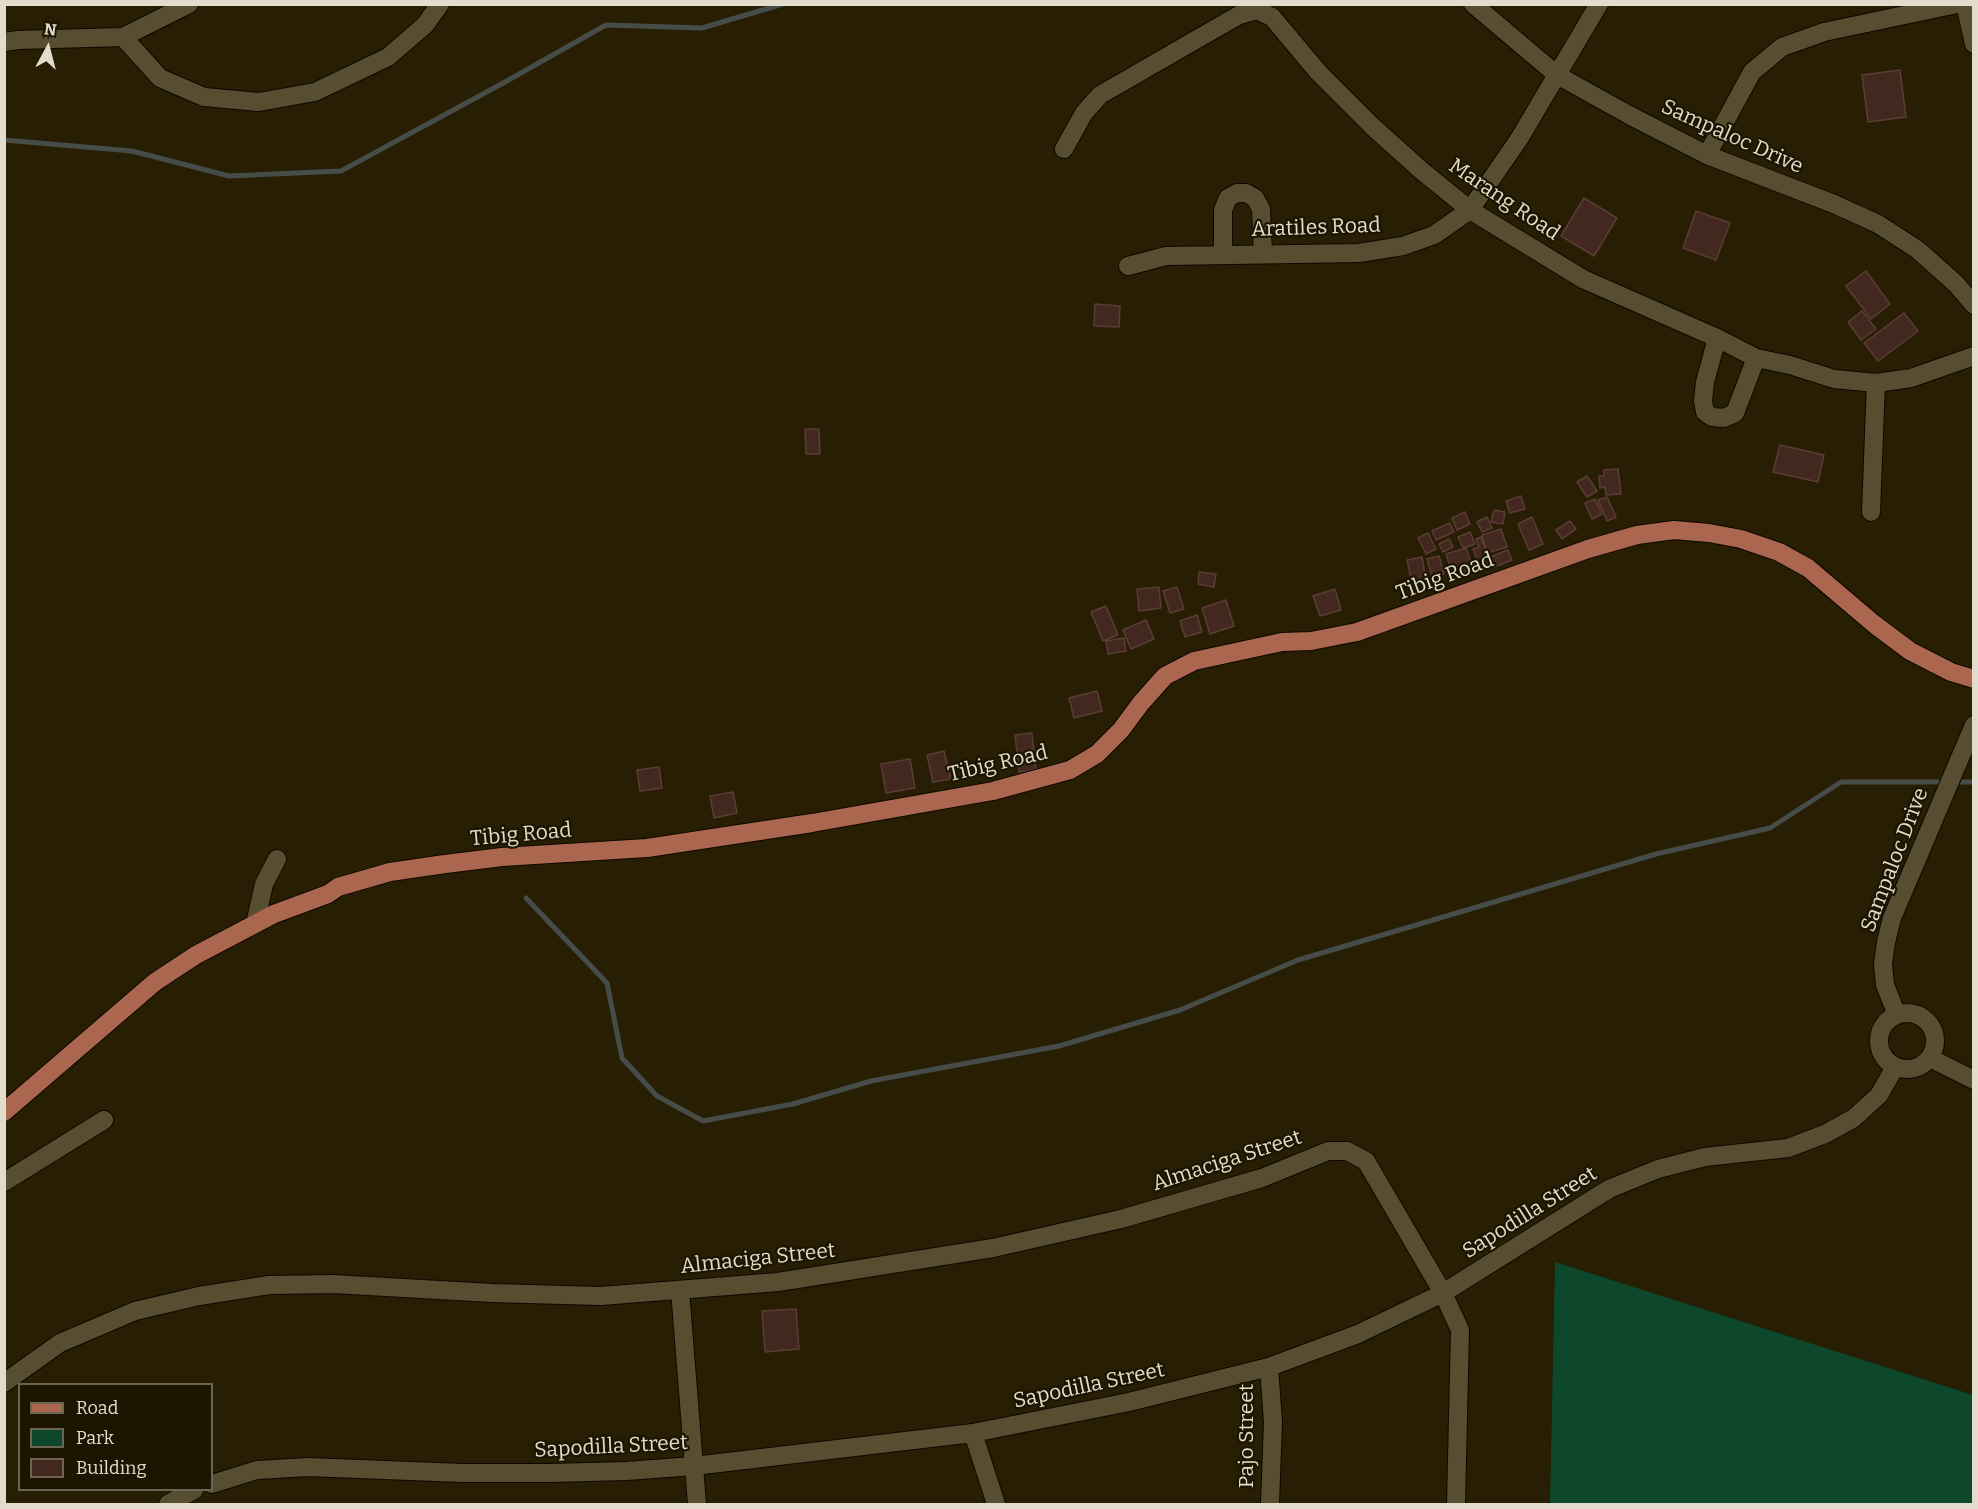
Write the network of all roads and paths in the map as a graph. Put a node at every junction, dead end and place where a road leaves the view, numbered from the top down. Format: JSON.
{"nodes":[{"id":1,"x":189,"y":4,"type":"edge"},
{"id":2,"x":440,"y":4,"type":"edge"},
{"id":3,"x":1473,"y":4,"type":"edge"},
{"id":4,"x":1599,"y":4,"type":"edge"},
{"id":5,"x":1957,"y":4,"type":"edge"},
{"id":6,"x":1965,"y":4,"type":"edge"},
{"id":7,"x":123,"y":37,"type":"junction"},
{"id":8,"x":4,"y":42,"type":"edge"},
{"id":9,"x":1974,"y":44,"type":"edge"},
{"id":10,"x":1557,"y":75,"type":"junction"},
{"id":11,"x":1064,"y":149,"type":"dead end"},
{"id":12,"x":1707,"y":155,"type":"junction"},
{"id":13,"x":1470,"y":210,"type":"junction"},
{"id":14,"x":1223,"y":254,"type":"junction"},
{"id":15,"x":1263,"y":254,"type":"junction"},
{"id":16,"x":1128,"y":266,"type":"dead end"},
{"id":17,"x":1974,"y":305,"type":"edge"},
{"id":18,"x":1717,"y":338,"type":"junction"},
{"id":19,"x":1974,"y":356,"type":"edge"},
{"id":20,"x":1756,"y":358,"type":"junction"},
{"id":21,"x":1876,"y":383,"type":"junction"},
{"id":22,"x":1871,"y":512,"type":"dead end"},
{"id":23,"x":1974,"y":680,"type":"edge"},
{"id":24,"x":1974,"y":725,"type":"edge"},
{"id":25,"x":277,"y":859,"type":"dead end"},
{"id":26,"x":255,"y":924,"type":"junction"},
{"id":27,"x":1897,"y":1015,"type":"junction"},
{"id":28,"x":1930,"y":1058,"type":"junction"},
{"id":29,"x":1895,"y":1067,"type":"junction"},
{"id":30,"x":1974,"y":1080,"type":"edge"},
{"id":31,"x":4,"y":1112,"type":"edge"},
{"id":32,"x":104,"y":1120,"type":"dead end"},
{"id":33,"x":4,"y":1182,"type":"edge"},
{"id":34,"x":680,"y":1290,"type":"junction"},
{"id":35,"x":1443,"y":1293,"type":"junction"},
{"id":36,"x":1269,"y":1367,"type":"junction"},
{"id":37,"x":4,"y":1383,"type":"edge"},
{"id":38,"x":973,"y":1433,"type":"junction"},
{"id":39,"x":693,"y":1466,"type":"junction"},
{"id":40,"x":213,"y":1484,"type":"edge"},
{"id":41,"x":192,"y":1491,"type":"edge"},
{"id":42,"x":168,"y":1504,"type":"edge"},
{"id":43,"x":697,"y":1504,"type":"edge"},
{"id":44,"x":996,"y":1504,"type":"edge"},
{"id":45,"x":1270,"y":1504,"type":"edge"},
{"id":46,"x":1455,"y":1504,"type":"edge"}],
"edges":[{"from":1,"to":7,"type":"street"},
{"from":2,"to":7,"type":"street"},
{"from":3,"to":10,"type":"street","name":"Sampaloc Drive"},
{"from":4,"to":10,"type":"street","name":"Aratiles Road"},
{"from":5,"to":12,"type":"street"},
{"from":6,"to":9,"type":"street"},
{"from":7,"to":8,"type":"street"},
{"from":10,"to":12,"type":"street","name":"Sampaloc Drive"},
{"from":10,"to":13,"type":"street","name":"Aratiles Road"},
{"from":11,"to":13,"type":"street","name":"Marang Road"},
{"from":12,"to":17,"type":"street","name":"Sampaloc Drive"},
{"from":13,"to":15,"type":"street","name":"Aratiles Road"},
{"from":13,"to":18,"type":"street","name":"Marang Road"},
{"from":14,"to":15,"type":"street","name":"Aratiles Road"},
{"from":14,"to":15,"type":"street"},
{"from":14,"to":16,"type":"street","name":"Aratiles Road"},
{"from":18,"to":20,"type":"street","name":"Marang Road"},
{"from":18,"to":20,"type":"street"},
{"from":19,"to":21,"type":"street","name":"Marang Road"},
{"from":20,"to":21,"type":"street","name":"Marang Road"},
{"from":21,"to":22,"type":"street"},
{"from":23,"to":26,"type":"main road","name":"Tibig Road"},
{"from":24,"to":27,"type":"street","name":"Sampaloc Drive"},
{"from":25,"to":26,"type":"street"},
{"from":26,"to":31,"type":"main road","name":"Tibig Road"},
{"from":27,"to":28,"type":"street"},
{"from":27,"to":29,"type":"street"},
{"from":28,"to":29,"type":"street"},
{"from":28,"to":30,"type":"street"},
{"from":29,"to":35,"type":"street","name":"Sapodilla Street"},
{"from":32,"to":33,"type":"street"},
{"from":34,"to":35,"type":"street","name":"Almaciga Street"},
{"from":34,"to":37,"type":"street","name":"Almaciga Street"},
{"from":34,"to":39,"type":"street"},
{"from":35,"to":36,"type":"street","name":"Sapodilla Street"},
{"from":35,"to":46,"type":"street","name":"Almaciga Street"},
{"from":36,"to":38,"type":"street","name":"Sapodilla Street"},
{"from":36,"to":45,"type":"street","name":"Pajo Street"},
{"from":38,"to":39,"type":"street","name":"Sapodilla Street"},
{"from":38,"to":44,"type":"street"},
{"from":39,"to":40,"type":"street","name":"Sapodilla Street"},
{"from":39,"to":43,"type":"street"},
{"from":41,"to":42,"type":"street"}]}
